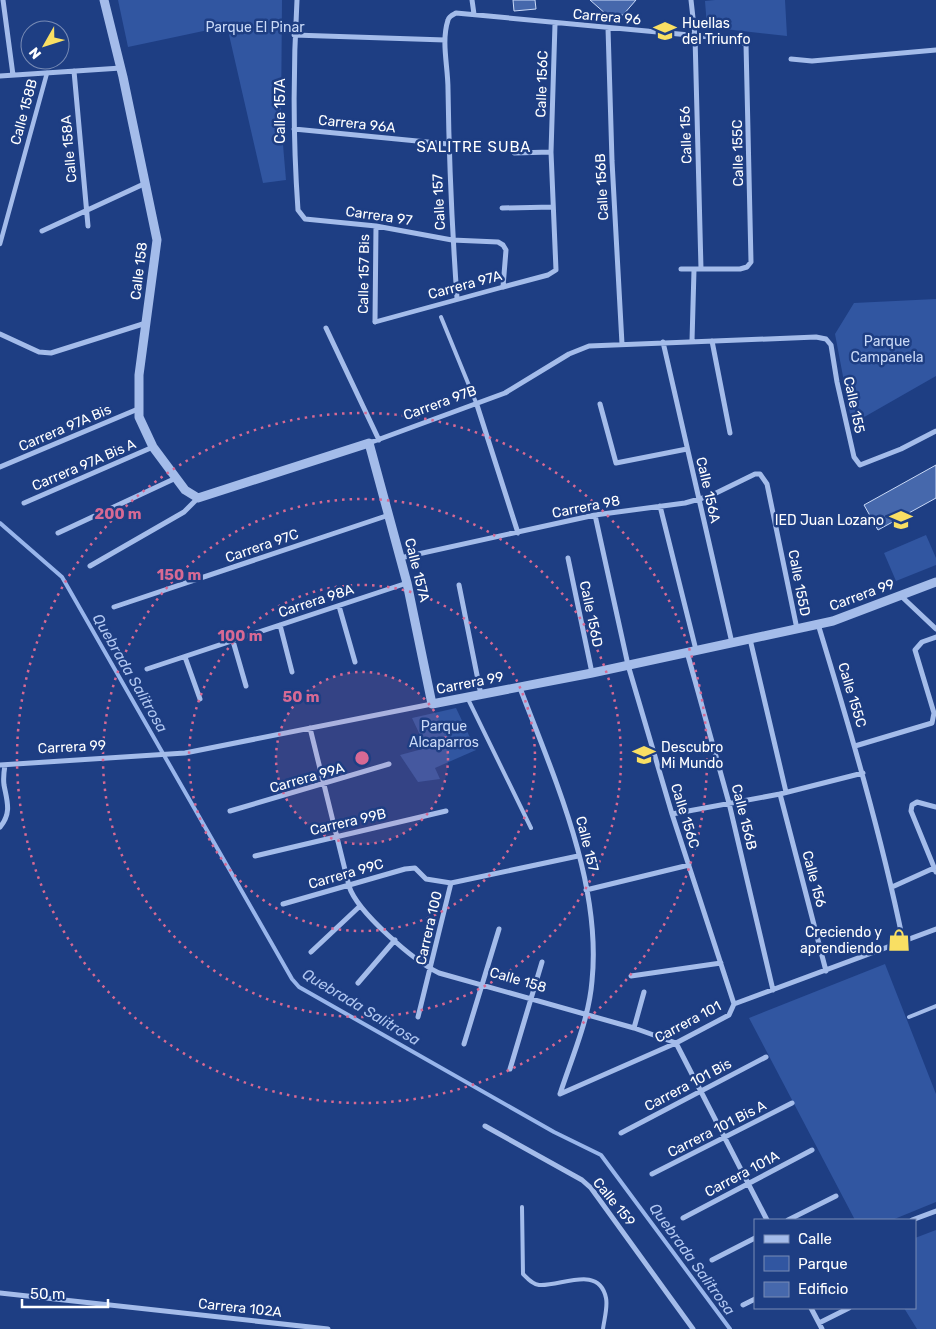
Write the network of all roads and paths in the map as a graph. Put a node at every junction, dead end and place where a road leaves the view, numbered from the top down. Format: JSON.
{"nodes":[{"id":1,"x":2,"y":0,"type":"edge"},
{"id":2,"x":104,"y":0,"type":"edge"},
{"id":3,"x":297,"y":0,"type":"edge"},
{"id":4,"x":472,"y":0,"type":"edge"},
{"id":5,"x":691,"y":0,"type":"edge"},
{"id":6,"x":474,"y":14,"type":"junction"},
{"id":7,"x":450,"y":16,"type":"joint"},
{"id":8,"x":555,"y":24,"type":"junction"},
{"id":9,"x":608,"y":28,"type":"junction"},
{"id":10,"x":294,"y":34,"type":"junction"},
{"id":11,"x":695,"y":36,"type":"junction"},
{"id":12,"x":732,"y":39,"type":"joint"},
{"id":13,"x":444,"y":40,"type":"junction"},
{"id":14,"x":936,"y":50,"type":"edge"},
{"id":15,"x":790,"y":59,"type":"dead end"},
{"id":16,"x":121,"y":68,"type":"junction"},
{"id":17,"x":74,"y":70,"type":"junction"},
{"id":18,"x":47,"y":73,"type":"junction"},
{"id":19,"x":13,"y":75,"type":"junction"},
{"id":20,"x":0,"y":76,"type":"edge"},
{"id":21,"x":294,"y":129,"type":"junction"},
{"id":22,"x":448,"y":144,"type":"junction"},
{"id":23,"x":551,"y":152,"type":"junction"},
{"id":24,"x":514,"y":153,"type":"dead end"},
{"id":25,"x":146,"y":183,"type":"junction"},
{"id":26,"x":552,"y":207,"type":"junction"},
{"id":27,"x":502,"y":208,"type":"dead end"},
{"id":28,"x":86,"y":212,"type":"junction"},
{"id":29,"x":305,"y":219,"type":"joint"},
{"id":30,"x":88,"y":226,"type":"dead end"},
{"id":31,"x":376,"y":226,"type":"junction"},
{"id":32,"x":42,"y":231,"type":"dead end"},
{"id":33,"x":452,"y":240,"type":"junction"},
{"id":34,"x":0,"y":244,"type":"edge"},
{"id":35,"x":556,"y":265,"type":"joint"},
{"id":36,"x":681,"y":269,"type":"dead end"},
{"id":37,"x":701,"y":269,"type":"junction"},
{"id":38,"x":694,"y":270,"type":"junction"},
{"id":39,"x":503,"y":287,"type":"junction"},
{"id":40,"x":457,"y":298,"type":"junction"},
{"id":41,"x":441,"y":317,"type":"dead end"},
{"id":42,"x":146,"y":322,"type":"junction"},
{"id":43,"x":375,"y":322,"type":"joint"},
{"id":44,"x":326,"y":328,"type":"dead end"},
{"id":45,"x":0,"y":334,"type":"edge"},
{"id":46,"x":816,"y":337,"type":"joint"},
{"id":47,"x":692,"y":341,"type":"junction"},
{"id":48,"x":712,"y":341,"type":"junction"},
{"id":49,"x":664,"y":342,"type":"junction"},
{"id":50,"x":622,"y":344,"type":"junction"},
{"id":51,"x":600,"y":404,"type":"dead end"},
{"id":52,"x":477,"y":405,"type":"junction"},
{"id":53,"x":138,"y":409,"type":"junction"},
{"id":54,"x":936,"y":431,"type":"edge"},
{"id":55,"x":730,"y":433,"type":"dead end"},
{"id":56,"x":379,"y":440,"type":"junction"},
{"id":57,"x":369,"y":443,"type":"junction"},
{"id":58,"x":153,"y":448,"type":"junction"},
{"id":59,"x":687,"y":450,"type":"junction"},
{"id":60,"x":0,"y":468,"type":"edge"},
{"id":61,"x":176,"y":478,"type":"junction"},
{"id":62,"x":767,"y":484,"type":"joint"},
{"id":63,"x":198,"y":498,"type":"junction"},
{"id":64,"x":698,"y":499,"type":"junction"},
{"id":65,"x":24,"y":503,"type":"dead end"},
{"id":66,"x":660,"y":506,"type":"junction"},
{"id":67,"x":389,"y":515,"type":"junction"},
{"id":68,"x":595,"y":515,"type":"junction"},
{"id":69,"x":58,"y":533,"type":"dead end"},
{"id":70,"x":518,"y":533,"type":"junction"},
{"id":71,"x":400,"y":558,"type":"junction"},
{"id":72,"x":568,"y":558,"type":"dead end"},
{"id":73,"x":90,"y":566,"type":"dead end"},
{"id":74,"x":936,"y":582,"type":"edge"},
{"id":75,"x":407,"y":583,"type":"junction"},
{"id":76,"x":458,"y":585,"type":"dead end"},
{"id":77,"x":900,"y":595,"type":"junction"},
{"id":78,"x":339,"y":606,"type":"junction"},
{"id":79,"x":114,"y":607,"type":"dead end"},
{"id":80,"x":818,"y":624,"type":"junction"},
{"id":81,"x":280,"y":625,"type":"junction"},
{"id":82,"x":796,"y":629,"type":"junction"},
{"id":83,"x":936,"y":629,"type":"edge"},
{"id":84,"x":936,"y":637,"type":"edge"},
{"id":85,"x":750,"y":639,"type":"junction"},
{"id":86,"x":233,"y":641,"type":"junction"},
{"id":87,"x":732,"y":643,"type":"junction"},
{"id":88,"x":692,"y":651,"type":"junction"},
{"id":89,"x":185,"y":656,"type":"junction"},
{"id":90,"x":355,"y":662,"type":"dead end"},
{"id":91,"x":628,"y":664,"type":"junction"},
{"id":92,"x":147,"y":669,"type":"dead end"},
{"id":93,"x":292,"y":672,"type":"dead end"},
{"id":94,"x":592,"y":673,"type":"junction"},
{"id":95,"x":246,"y":686,"type":"dead end"},
{"id":96,"x":520,"y":688,"type":"junction"},
{"id":97,"x":481,"y":695,"type":"junction"},
{"id":98,"x":467,"y":697,"type":"junction"},
{"id":99,"x":200,"y":699,"type":"dead end"},
{"id":100,"x":432,"y":704,"type":"junction"},
{"id":101,"x":310,"y":728,"type":"junction"},
{"id":102,"x":855,"y":746,"type":"junction"},
{"id":103,"x":389,"y":764,"type":"dead end"},
{"id":104,"x":2,"y":765,"type":"edge"},
{"id":105,"x":863,"y":773,"type":"junction"},
{"id":106,"x":323,"y":786,"type":"junction"},
{"id":107,"x":786,"y":792,"type":"junction"},
{"id":108,"x":780,"y":794,"type":"junction"},
{"id":109,"x":729,"y":803,"type":"junction"},
{"id":110,"x":936,"y":807,"type":"edge"},
{"id":111,"x":230,"y":811,"type":"dead end"},
{"id":112,"x":446,"y":811,"type":"dead end"},
{"id":113,"x":672,"y":814,"type":"junction"},
{"id":114,"x":0,"y":827,"type":"edge"},
{"id":115,"x":530,"y":828,"type":"dead end"},
{"id":116,"x":336,"y":837,"type":"junction"},
{"id":117,"x":255,"y":856,"type":"dead end"},
{"id":118,"x":578,"y":856,"type":"junction"},
{"id":119,"x":689,"y":864,"type":"junction"},
{"id":120,"x":935,"y":870,"type":"edge"},
{"id":121,"x":451,"y":883,"type":"junction"},
{"id":122,"x":349,"y":885,"type":"junction"},
{"id":123,"x":892,"y":888,"type":"junction"},
{"id":124,"x":586,"y":890,"type":"junction"},
{"id":125,"x":283,"y":904,"type":"dead end"},
{"id":126,"x":360,"y":906,"type":"junction"},
{"id":127,"x":499,"y":929,"type":"dead end"},
{"id":128,"x":936,"y":929,"type":"edge"},
{"id":129,"x":395,"y":940,"type":"junction"},
{"id":130,"x":903,"y":942,"type":"junction"},
{"id":131,"x":311,"y":952,"type":"dead end"},
{"id":132,"x":542,"y":962,"type":"dead end"},
{"id":133,"x":721,"y":963,"type":"junction"},
{"id":134,"x":431,"y":969,"type":"junction"},
{"id":135,"x":826,"y":971,"type":"junction"},
{"id":136,"x":631,"y":976,"type":"dead end"},
{"id":137,"x":358,"y":983,"type":"dead end"},
{"id":138,"x":482,"y":984,"type":"junction"},
{"id":139,"x":773,"y":990,"type":"junction"},
{"id":140,"x":644,"y":992,"type":"dead end"},
{"id":141,"x":532,"y":998,"type":"junction"},
{"id":142,"x":734,"y":1004,"type":"junction"},
{"id":143,"x":936,"y":1007,"type":"edge"},
{"id":144,"x":586,"y":1014,"type":"junction"},
{"id":145,"x":418,"y":1017,"type":"dead end"},
{"id":146,"x":909,"y":1017,"type":"dead end"},
{"id":147,"x":634,"y":1028,"type":"junction"},
{"id":148,"x":676,"y":1043,"type":"junction"},
{"id":149,"x":464,"y":1044,"type":"dead end"},
{"id":150,"x":766,"y":1058,"type":"dead end"},
{"id":151,"x":510,"y":1069,"type":"dead end"},
{"id":152,"x":701,"y":1091,"type":"junction"},
{"id":153,"x":560,"y":1094,"type":"joint"},
{"id":154,"x":792,"y":1103,"type":"dead end"},
{"id":155,"x":485,"y":1126,"type":"dead end"},
{"id":156,"x":621,"y":1133,"type":"dead end"},
{"id":157,"x":725,"y":1138,"type":"junction"},
{"id":158,"x":812,"y":1150,"type":"dead end"},
{"id":159,"x":652,"y":1174,"type":"dead end"},
{"id":160,"x":748,"y":1184,"type":"junction"},
{"id":161,"x":836,"y":1196,"type":"dead end"},
{"id":162,"x":522,"y":1207,"type":"dead end"},
{"id":163,"x":936,"y":1211,"type":"edge"},
{"id":164,"x":683,"y":1218,"type":"dead end"},
{"id":165,"x":766,"y":1219,"type":"edge"},
{"id":166,"x":790,"y":1219,"type":"edge"},
{"id":167,"x":915,"y":1219,"type":"edge"},
{"id":168,"x":754,"y":1239,"type":"edge"},
{"id":169,"x":712,"y":1260,"type":"dead end"},
{"id":170,"x":0,"y":1293,"type":"edge"},
{"id":171,"x":754,"y":1300,"type":"edge"},
{"id":172,"x":743,"y":1305,"type":"dead end"},
{"id":173,"x":812,"y":1309,"type":"edge"},
{"id":174,"x":847,"y":1309,"type":"edge"},
{"id":175,"x":819,"y":1323,"type":"junction"},
{"id":176,"x":328,"y":1329,"type":"edge"},
{"id":177,"x":603,"y":1329,"type":"edge"},
{"id":178,"x":693,"y":1329,"type":"edge"},
{"id":179,"x":822,"y":1329,"type":"edge"}],
"edges":[{"from":1,"to":19,"type":"street"},
{"from":2,"to":16,"type":"street","name":"Calle 158"},
{"from":3,"to":10,"type":"street","name":"Calle 157A"},
{"from":4,"to":6,"type":"street"},
{"from":5,"to":11,"type":"street","name":"Calle 156"},
{"from":6,"to":7,"type":"street","name":"Carrera 96"},
{"from":6,"to":8,"type":"street","name":"Carrera 96"},
{"from":7,"to":13,"type":"street","name":"Calle 157"},
{"from":8,"to":9,"type":"street","name":"Carrera 96"},
{"from":8,"to":23,"type":"street","name":"Calle 156C"},
{"from":9,"to":11,"type":"street","name":"Carrera 96"},
{"from":9,"to":50,"type":"street","name":"Calle 156B"},
{"from":10,"to":13,"type":"street"},
{"from":10,"to":21,"type":"street","name":"Calle 157A"},
{"from":11,"to":12,"type":"street","name":"Carrera 96"},
{"from":11,"to":37,"type":"street","name":"Calle 156"},
{"from":12,"to":37,"type":"street","name":"Calle 155C"},
{"from":13,"to":22,"type":"street","name":"Calle 157"},
{"from":14,"to":15,"type":"street"},
{"from":16,"to":17,"type":"street"},
{"from":16,"to":25,"type":"street","name":"Calle 158"},
{"from":17,"to":18,"type":"street"},
{"from":17,"to":28,"type":"street","name":"Calle 158A"},
{"from":18,"to":19,"type":"street"},
{"from":18,"to":34,"type":"street","name":"Calle 158B"},
{"from":19,"to":20,"type":"street"},
{"from":21,"to":22,"type":"street","name":"Carrera 96A"},
{"from":21,"to":29,"type":"street","name":"Calle 157A"},
{"from":22,"to":33,"type":"street","name":"Calle 157"},
{"from":23,"to":24,"type":"street"},
{"from":23,"to":26,"type":"street","name":"Calle 156C"},
{"from":25,"to":28,"type":"street"},
{"from":25,"to":42,"type":"street","name":"Calle 158"},
{"from":26,"to":27,"type":"street"},
{"from":26,"to":35,"type":"street","name":"Calle 156C"},
{"from":28,"to":30,"type":"street","name":"Calle 158A"},
{"from":28,"to":32,"type":"street"},
{"from":29,"to":31,"type":"street","name":"Carrera 97"},
{"from":31,"to":33,"type":"street","name":"Carrera 97"},
{"from":31,"to":43,"type":"street","name":"Calle 157 Bis"},
{"from":33,"to":39,"type":"street","name":"Carrera 97"},
{"from":33,"to":40,"type":"street","name":"Calle 157"},
{"from":35,"to":39,"type":"street","name":"Carrera 97A"},
{"from":36,"to":38,"type":"street"},
{"from":37,"to":38,"type":"street"},
{"from":38,"to":47,"type":"street"},
{"from":39,"to":40,"type":"street","name":"Carrera 97A"},
{"from":40,"to":43,"type":"street","name":"Carrera 97A"},
{"from":41,"to":52,"type":"lane"},
{"from":42,"to":45,"type":"street"},
{"from":42,"to":53,"type":"street","name":"Calle 158"},
{"from":44,"to":56,"type":"street"},
{"from":46,"to":48,"type":"street","name":"Carrera 97B"},
{"from":46,"to":54,"type":"street","name":"Calle 155"},
{"from":47,"to":48,"type":"street","name":"Carrera 97B"},
{"from":47,"to":49,"type":"street","name":"Carrera 97B"},
{"from":48,"to":55,"type":"street"},
{"from":49,"to":50,"type":"street","name":"Carrera 97B"},
{"from":49,"to":59,"type":"street","name":"Calle 156A"},
{"from":50,"to":52,"type":"street","name":"Carrera 97B"},
{"from":51,"to":59,"type":"street"},
{"from":52,"to":56,"type":"street","name":"Carrera 97B"},
{"from":52,"to":70,"type":"street"},
{"from":53,"to":58,"type":"street","name":"Calle 158"},
{"from":53,"to":60,"type":"street","name":"Carrera 97A Bis"},
{"from":56,"to":57,"type":"street","name":"Carrera 97B"},
{"from":57,"to":63,"type":"street","name":"Carrera 97B"},
{"from":57,"to":67,"type":"street","name":"Calle 157A"},
{"from":58,"to":61,"type":"street","name":"Calle 158"},
{"from":58,"to":65,"type":"street","name":"Carrera 97A Bis A"},
{"from":59,"to":64,"type":"street","name":"Calle 156A"},
{"from":61,"to":63,"type":"street","name":"Calle 158"},
{"from":61,"to":69,"type":"street"},
{"from":62,"to":64,"type":"street","name":"Carrera 98"},
{"from":62,"to":82,"type":"street","name":"Calle 155D"},
{"from":63,"to":73,"type":"street","name":"Carrera 97B"},
{"from":64,"to":66,"type":"street","name":"Carrera 98"},
{"from":64,"to":87,"type":"street","name":"Calle 156A"},
{"from":66,"to":68,"type":"street","name":"Carrera 98"},
{"from":66,"to":88,"type":"street","name":"Calle 156B"},
{"from":67,"to":71,"type":"street","name":"Calle 157A"},
{"from":67,"to":79,"type":"street","name":"Carrera 97C"},
{"from":68,"to":70,"type":"street","name":"Carrera 98"},
{"from":68,"to":91,"type":"street","name":"Calle 156C"},
{"from":70,"to":71,"type":"street","name":"Carrera 98"},
{"from":71,"to":75,"type":"street","name":"Calle 157A"},
{"from":72,"to":94,"type":"street","name":"Calle 156D"},
{"from":74,"to":77,"type":"street","name":"Carrera 99"},
{"from":75,"to":78,"type":"street","name":"Carrera 98A"},
{"from":75,"to":100,"type":"street","name":"Calle 157A"},
{"from":76,"to":97,"type":"street"},
{"from":77,"to":80,"type":"street","name":"Carrera 99"},
{"from":77,"to":83,"type":"street"},
{"from":78,"to":81,"type":"street","name":"Carrera 98A"},
{"from":78,"to":90,"type":"street"},
{"from":80,"to":82,"type":"street","name":"Carrera 99"},
{"from":80,"to":102,"type":"street","name":"Calle 155C"},
{"from":81,"to":86,"type":"street","name":"Carrera 98A"},
{"from":81,"to":93,"type":"street"},
{"from":82,"to":85,"type":"street","name":"Carrera 99"},
{"from":84,"to":102,"type":"street"},
{"from":85,"to":87,"type":"street","name":"Carrera 99"},
{"from":85,"to":107,"type":"street"},
{"from":86,"to":89,"type":"street","name":"Carrera 98A"},
{"from":86,"to":95,"type":"street"},
{"from":87,"to":88,"type":"street","name":"Carrera 99"},
{"from":88,"to":91,"type":"street","name":"Carrera 99"},
{"from":88,"to":109,"type":"street","name":"Calle 156B"},
{"from":89,"to":92,"type":"street","name":"Carrera 98A"},
{"from":89,"to":99,"type":"street"},
{"from":91,"to":94,"type":"street","name":"Carrera 99"},
{"from":91,"to":113,"type":"street","name":"Calle 156C"},
{"from":94,"to":96,"type":"street","name":"Carrera 99"},
{"from":96,"to":97,"type":"street","name":"Carrera 99"},
{"from":96,"to":118,"type":"street","name":"Calle 157"},
{"from":97,"to":98,"type":"street","name":"Carrera 99"},
{"from":98,"to":100,"type":"street","name":"Carrera 99"},
{"from":98,"to":115,"type":"lane"},
{"from":100,"to":101,"type":"street","name":"Carrera 99"},
{"from":101,"to":104,"type":"street","name":"Carrera 99"},
{"from":101,"to":106,"type":"street","name":"Calle 158"},
{"from":102,"to":105,"type":"street","name":"Calle 155C"},
{"from":103,"to":106,"type":"street","name":"Carrera 99A"},
{"from":104,"to":114,"type":"street"},
{"from":105,"to":107,"type":"street"},
{"from":105,"to":123,"type":"street","name":"Calle 155C"},
{"from":106,"to":111,"type":"street","name":"Carrera 99A"},
{"from":106,"to":116,"type":"street","name":"Calle 158"},
{"from":107,"to":108,"type":"street"},
{"from":108,"to":109,"type":"street"},
{"from":108,"to":135,"type":"street","name":"Calle 156"},
{"from":109,"to":113,"type":"street"},
{"from":109,"to":139,"type":"street","name":"Calle 156B"},
{"from":110,"to":120,"type":"street"},
{"from":112,"to":116,"type":"street","name":"Carrera 99B"},
{"from":113,"to":119,"type":"street","name":"Calle 156C"},
{"from":116,"to":117,"type":"street","name":"Carrera 99B"},
{"from":116,"to":122,"type":"street","name":"Calle 158"},
{"from":118,"to":121,"type":"street","name":"Carrera 100"},
{"from":118,"to":124,"type":"street","name":"Calle 157"},
{"from":119,"to":124,"type":"street"},
{"from":119,"to":133,"type":"street","name":"Calle 156C"},
{"from":120,"to":123,"type":"street"},
{"from":121,"to":122,"type":"street","name":"Carrera 99C"},
{"from":121,"to":134,"type":"street","name":"Carrera 100"},
{"from":122,"to":125,"type":"street","name":"Carrera 99C"},
{"from":122,"to":126,"type":"street","name":"Calle 158"},
{"from":123,"to":130,"type":"street","name":"Calle 155C"},
{"from":124,"to":144,"type":"street","name":"Calle 157"},
{"from":126,"to":129,"type":"street","name":"Calle 158"},
{"from":126,"to":131,"type":"street"},
{"from":127,"to":138,"type":"street"},
{"from":128,"to":130,"type":"street","name":"Carrera 101"},
{"from":129,"to":134,"type":"street","name":"Calle 158"},
{"from":129,"to":137,"type":"street"},
{"from":130,"to":135,"type":"street","name":"Carrera 101"},
{"from":132,"to":141,"type":"street"},
{"from":133,"to":136,"type":"street"},
{"from":133,"to":142,"type":"street","name":"Calle 156C"},
{"from":134,"to":138,"type":"street","name":"Calle 158"},
{"from":134,"to":145,"type":"street","name":"Carrera 100"},
{"from":135,"to":139,"type":"street","name":"Carrera 101"},
{"from":138,"to":141,"type":"street","name":"Calle 158"},
{"from":138,"to":149,"type":"street"},
{"from":139,"to":142,"type":"street","name":"Carrera 101"},
{"from":140,"to":147,"type":"street"},
{"from":141,"to":144,"type":"street","name":"Calle 158"},
{"from":141,"to":151,"type":"street"},
{"from":142,"to":148,"type":"street","name":"Carrera 101"},
{"from":143,"to":146,"type":"lane"},
{"from":144,"to":147,"type":"street","name":"Calle 158"},
{"from":144,"to":153,"type":"street","name":"Calle 157"},
{"from":147,"to":148,"type":"street","name":"Calle 158"},
{"from":148,"to":152,"type":"street"},
{"from":148,"to":153,"type":"street","name":"Carrera 101"},
{"from":150,"to":152,"type":"street","name":"Carrera 101 Bis"},
{"from":152,"to":156,"type":"street","name":"Carrera 101 Bis"},
{"from":152,"to":157,"type":"street"},
{"from":154,"to":157,"type":"street","name":"Carrera 101 Bis A"},
{"from":155,"to":178,"type":"street","name":"Calle 159"},
{"from":157,"to":159,"type":"street","name":"Carrera 101 Bis A"},
{"from":157,"to":160,"type":"street"},
{"from":158,"to":160,"type":"street","name":"Carrera 101A"},
{"from":160,"to":164,"type":"street","name":"Carrera 101A"},
{"from":160,"to":165,"type":"street"},
{"from":161,"to":166,"type":"street"},
{"from":162,"to":177,"type":"lane"},
{"from":163,"to":167,"type":"street"},
{"from":168,"to":169,"type":"street"},
{"from":170,"to":176,"type":"street","name":"Carrera 102A"},
{"from":171,"to":172,"type":"street"},
{"from":173,"to":175,"type":"street"},
{"from":174,"to":175,"type":"street"},
{"from":175,"to":179,"type":"street"}]}
